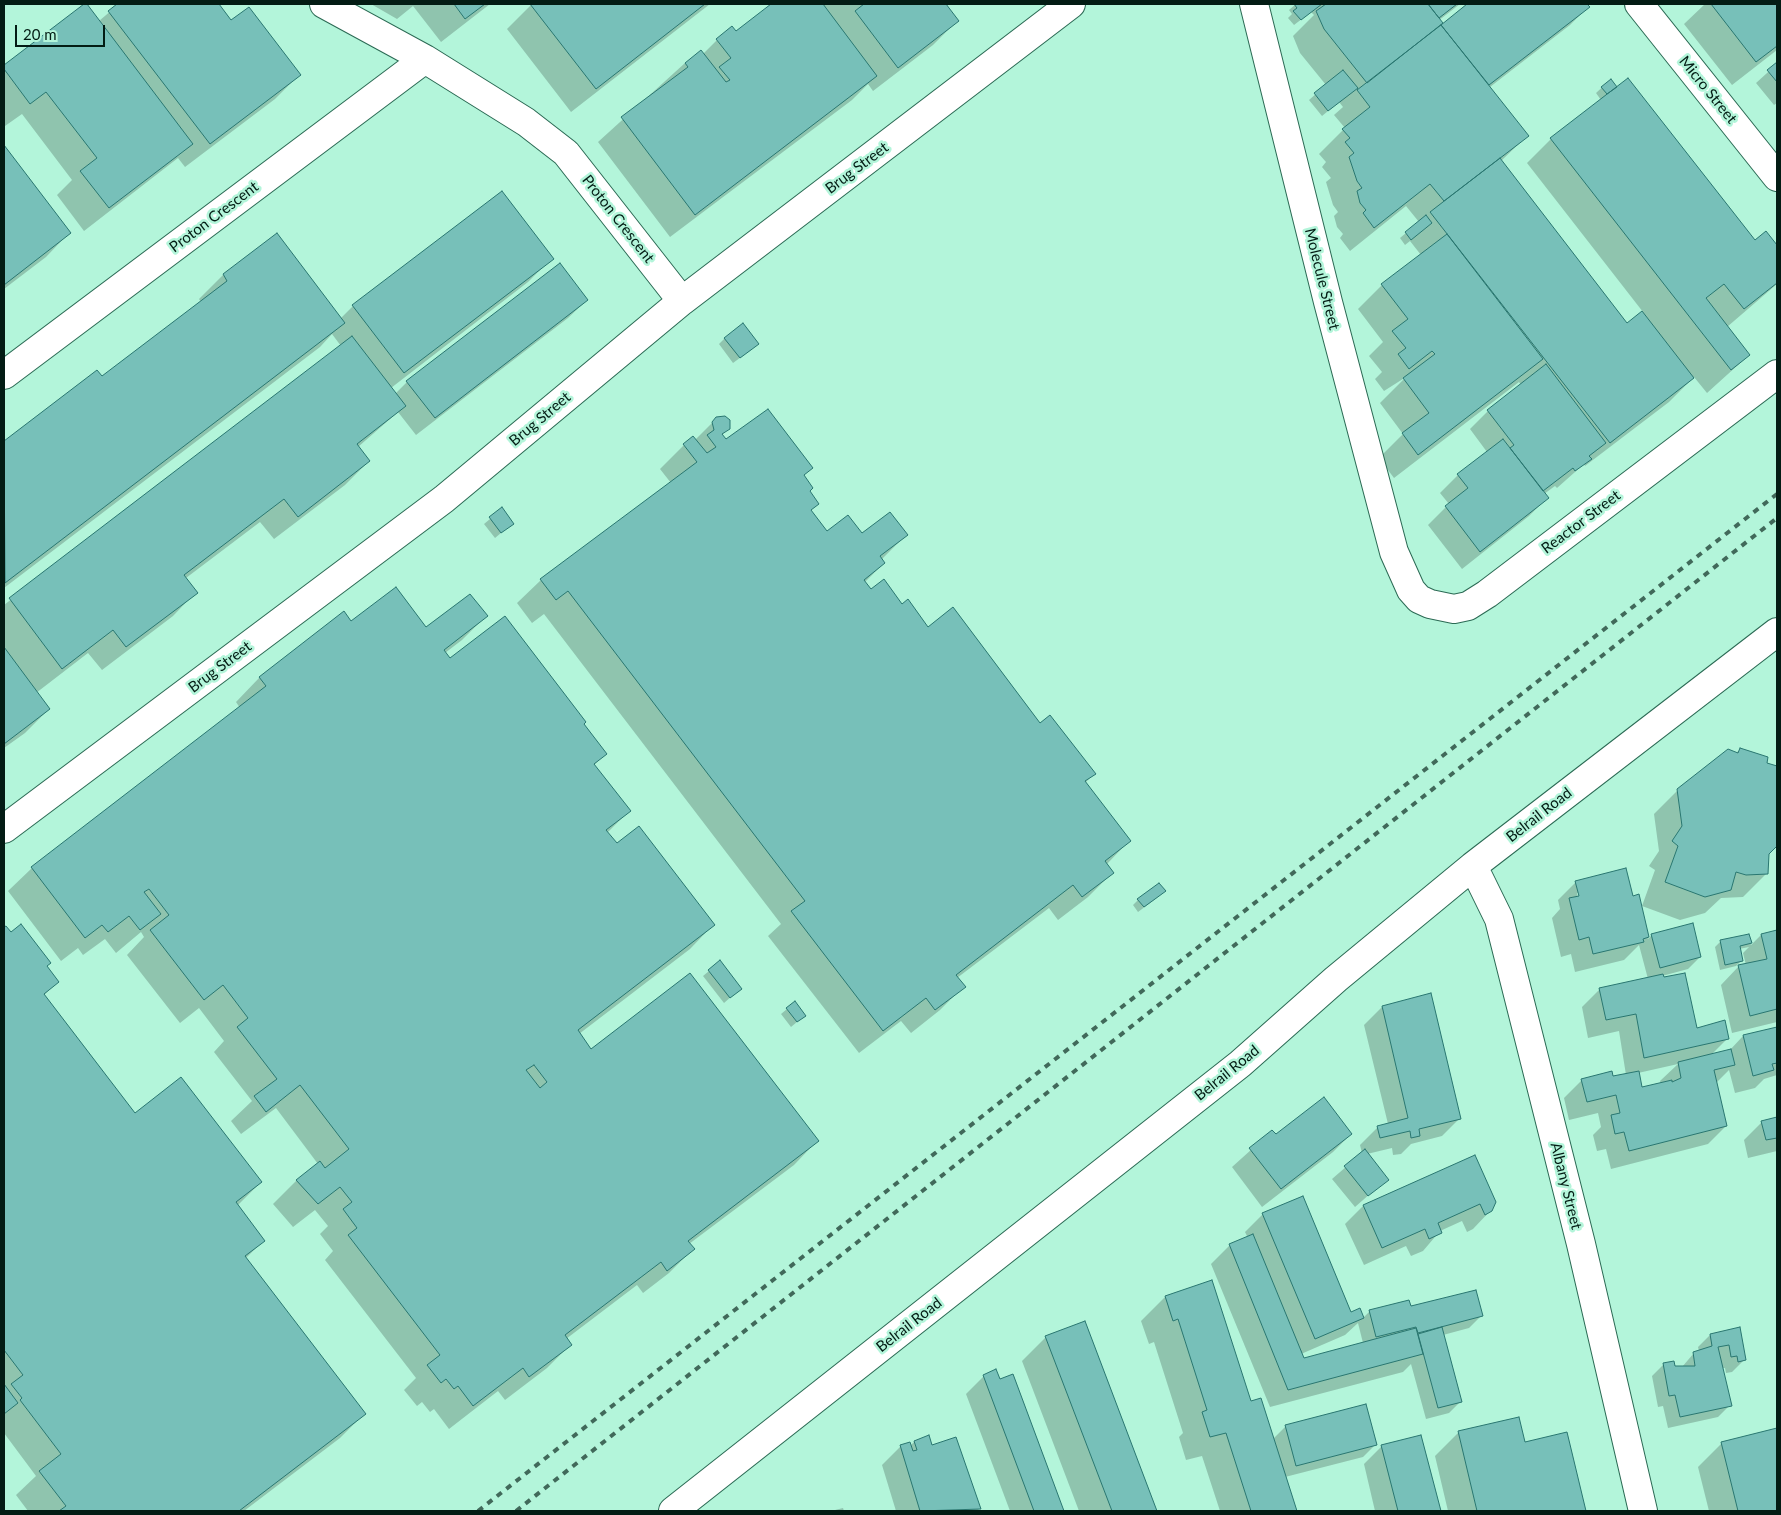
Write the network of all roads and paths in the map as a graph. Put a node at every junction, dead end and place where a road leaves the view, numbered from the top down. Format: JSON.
{"nodes":[{"id":1,"x":324,"y":4,"type":"edge"},
{"id":2,"x":1071,"y":4,"type":"edge"},
{"id":3,"x":1254,"y":4,"type":"edge"},
{"id":4,"x":1639,"y":4,"type":"edge"},
{"id":5,"x":425,"y":59,"type":"junction"},
{"id":6,"x":1777,"y":177,"type":"edge"},
{"id":7,"x":682,"y":301,"type":"junction"},
{"id":8,"x":1777,"y":374,"type":"edge"},
{"id":9,"x":4,"y":375,"type":"edge"},
{"id":10,"x":1394,"y":552,"type":"joint"},
{"id":11,"x":1777,"y":632,"type":"edge"},
{"id":12,"x":4,"y":829,"type":"edge"},
{"id":13,"x":1473,"y":866,"type":"junction"},
{"id":14,"x":673,"y":1511,"type":"edge"},
{"id":15,"x":1644,"y":1511,"type":"edge"}],
"edges":[{"from":1,"to":5,"type":"street","name":"Proton Crescent"},
{"from":2,"to":7,"type":"street","name":"Brug Street"},
{"from":3,"to":10,"type":"street","name":"Molecule Street"},
{"from":4,"to":6,"type":"street","name":"Micro Street"},
{"from":5,"to":7,"type":"street","name":"Proton Crescent"},
{"from":5,"to":9,"type":"street","name":"Proton Crescent"},
{"from":7,"to":12,"type":"street","name":"Brug Street"},
{"from":8,"to":10,"type":"street","name":"Reactor Street"},
{"from":11,"to":13,"type":"street","name":"Belrail Road"},
{"from":13,"to":14,"type":"street","name":"Belrail Road"},
{"from":13,"to":15,"type":"street","name":"Albany Street"}]}
